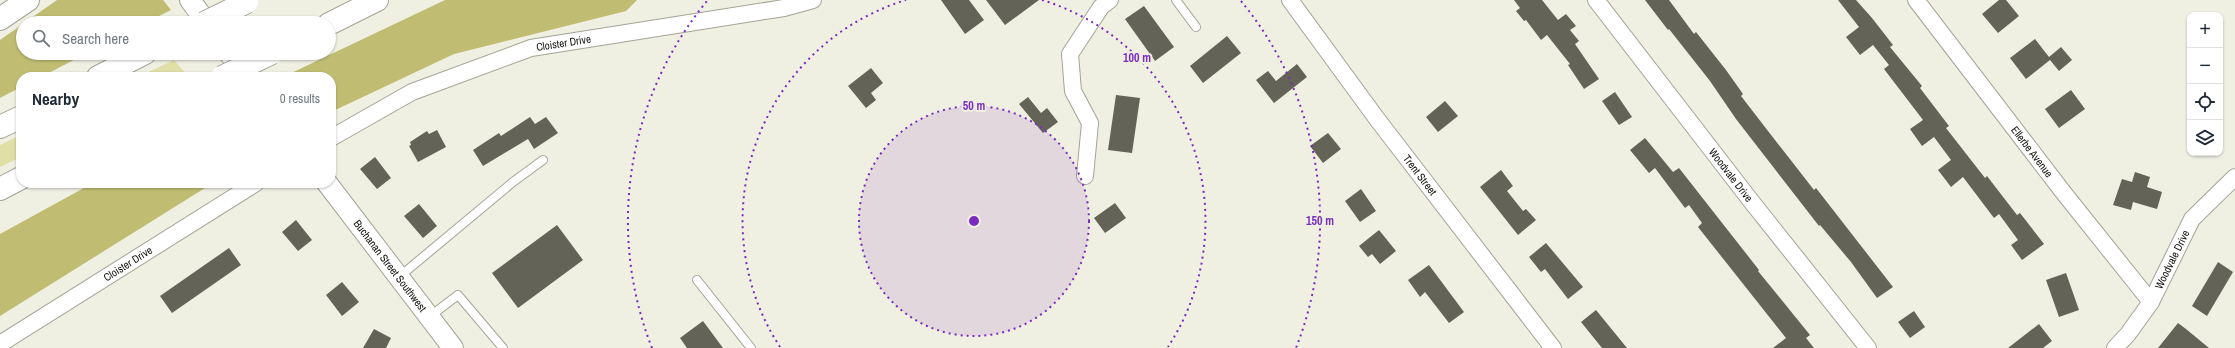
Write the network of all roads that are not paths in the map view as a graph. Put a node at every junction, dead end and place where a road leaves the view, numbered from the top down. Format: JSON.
{"nodes":[{"id":1,"x":28,"y":0,"type":"edge"},
{"id":2,"x":190,"y":0,"type":"edge"},
{"id":3,"x":377,"y":0,"type":"edge"},
{"id":4,"x":813,"y":0,"type":"edge"},
{"id":5,"x":1176,"y":0,"type":"edge"},
{"id":6,"x":1290,"y":0,"type":"edge"},
{"id":7,"x":1596,"y":0,"type":"edge"},
{"id":8,"x":1916,"y":0,"type":"edge"},
{"id":9,"x":248,"y":1,"type":"edge"},
{"id":10,"x":1102,"y":2,"type":"edge"},
{"id":11,"x":201,"y":16,"type":"edge"},
{"id":12,"x":219,"y":16,"type":"edge"},
{"id":13,"x":0,"y":19,"type":"edge"},
{"id":14,"x":336,"y":20,"type":"edge"},
{"id":15,"x":1196,"y":27,"type":"dead end"},
{"id":16,"x":131,"y":60,"type":"edge"},
{"id":17,"x":234,"y":60,"type":"edge"},
{"id":18,"x":257,"y":60,"type":"edge"},
{"id":19,"x":108,"y":72,"type":"edge"},
{"id":20,"x":232,"y":72,"type":"edge"},
{"id":21,"x":243,"y":72,"type":"edge"},
{"id":22,"x":16,"y":119,"type":"edge"},
{"id":23,"x":0,"y":127,"type":"edge"},
{"id":24,"x":336,"y":135,"type":"edge"},
{"id":25,"x":543,"y":160,"type":"dead end"},
{"id":26,"x":1086,"y":176,"type":"dead end"},
{"id":27,"x":2235,"y":177,"type":"edge"},
{"id":28,"x":16,"y":181,"type":"edge"},
{"id":29,"x":248,"y":188,"type":"edge"},
{"id":30,"x":331,"y":188,"type":"edge"},
{"id":31,"x":0,"y":189,"type":"edge"},
{"id":32,"x":399,"y":277,"type":"junction"},
{"id":33,"x":697,"y":280,"type":"dead end"},
{"id":34,"x":2151,"y":302,"type":"junction"},
{"id":35,"x":429,"y":317,"type":"junction"},
{"id":36,"x":0,"y":344,"type":"edge"},
{"id":37,"x":453,"y":348,"type":"edge"},
{"id":38,"x":503,"y":348,"type":"edge"},
{"id":39,"x":751,"y":348,"type":"edge"},
{"id":40,"x":1553,"y":348,"type":"edge"},
{"id":41,"x":1868,"y":348,"type":"edge"},
{"id":42,"x":2115,"y":348,"type":"edge"}],
"edges":[{"from":1,"to":13,"type":"main road"},
{"from":2,"to":11,"type":"street"},
{"from":3,"to":14,"type":"main road"},
{"from":4,"to":24,"type":"street","name":"Cloister Drive"},
{"from":5,"to":15,"type":"lane"},
{"from":6,"to":40,"type":"street","name":"Trent Street"},
{"from":7,"to":41,"type":"street","name":"Woodvale Drive"},
{"from":8,"to":34,"type":"street","name":"Ellerbe Avenue"},
{"from":9,"to":12,"type":"main road","bridge":true},
{"from":10,"to":26,"type":"street"},
{"from":16,"to":19,"type":"main road"},
{"from":17,"to":21,"type":"street"},
{"from":18,"to":20,"type":"main road","bridge":true},
{"from":22,"to":23,"type":"main road"},
{"from":25,"to":32,"type":"lane"},
{"from":27,"to":34,"type":"street","name":"Woodvale Drive"},
{"from":28,"to":31,"type":"main road"},
{"from":29,"to":36,"type":"street","name":"Cloister Drive"},
{"from":30,"to":32,"type":"street","name":"Buchanan Street Southwest"},
{"from":32,"to":35,"type":"street","name":"Buchanan Street Southwest"},
{"from":33,"to":39,"type":"lane"},
{"from":34,"to":42,"type":"street","name":"Woodvale Drive"},
{"from":35,"to":37,"type":"street","name":"Buchanan Street Southwest"},
{"from":35,"to":38,"type":"lane"}]}
